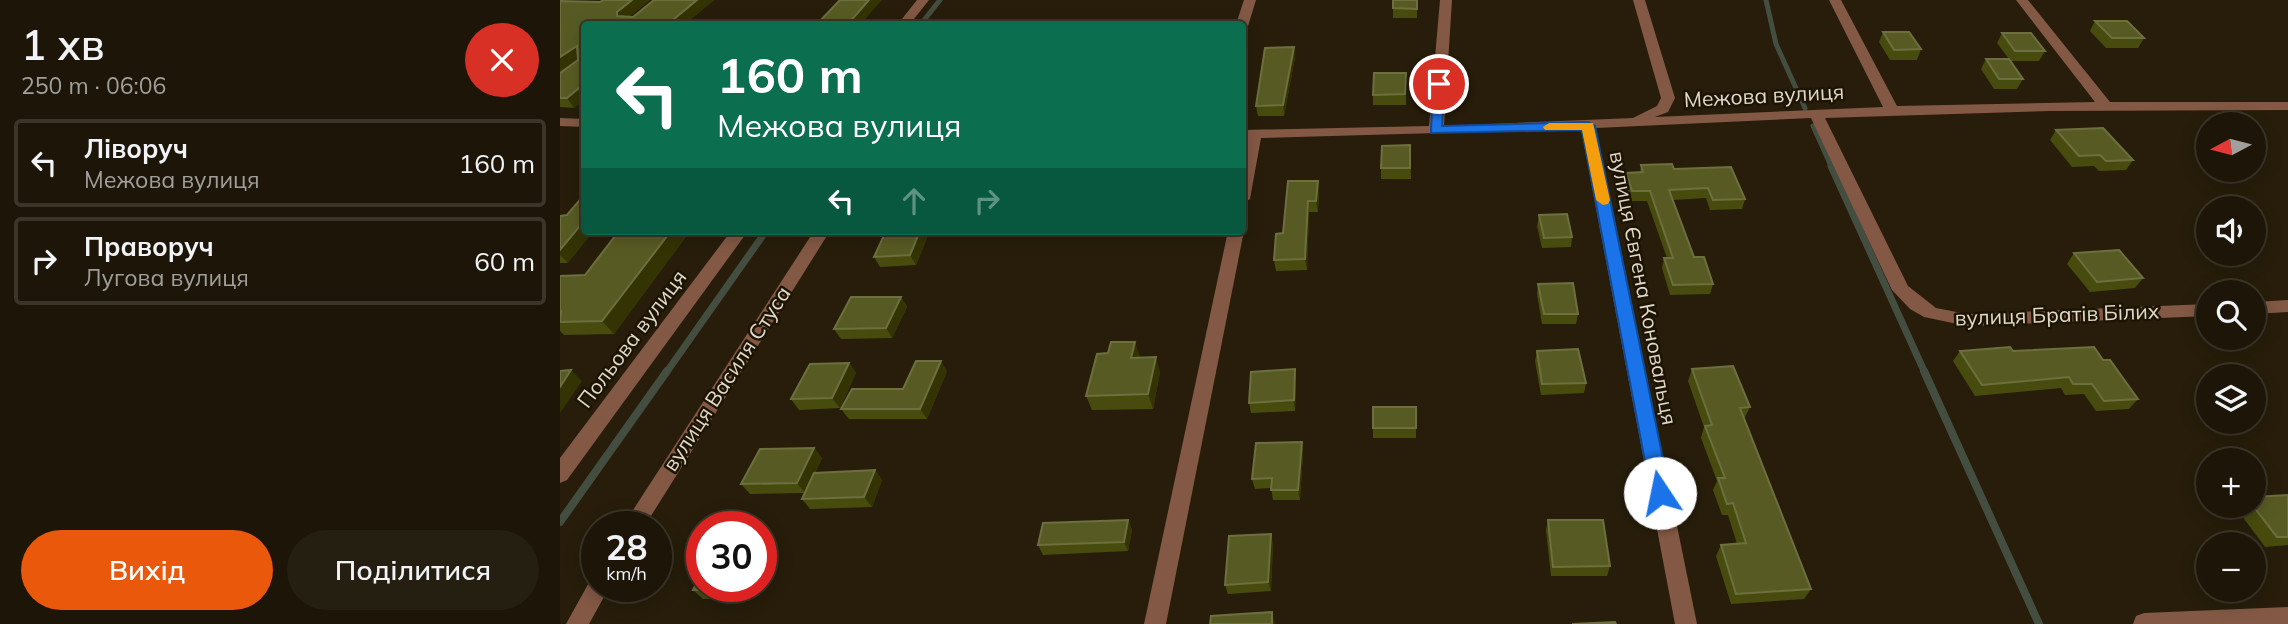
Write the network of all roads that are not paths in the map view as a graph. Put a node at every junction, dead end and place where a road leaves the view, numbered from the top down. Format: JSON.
{"nodes":[{"id":1,"x":923,"y":0,"type":"edge"},
{"id":2,"x":1250,"y":0,"type":"edge"},
{"id":3,"x":1446,"y":0,"type":"edge"},
{"id":4,"x":1639,"y":0,"type":"edge"},
{"id":5,"x":1835,"y":0,"type":"edge"},
{"id":6,"x":2022,"y":0,"type":"edge"},
{"id":7,"x":906,"y":21,"type":"edge"},
{"id":8,"x":1244,"y":21,"type":"edge"},
{"id":9,"x":2105,"y":105,"type":"junction"},
{"id":10,"x":2288,"y":106,"type":"edge"},
{"id":11,"x":1893,"y":112,"type":"junction"},
{"id":12,"x":1816,"y":114,"type":"junction"},
{"id":13,"x":560,"y":122,"type":"edge"},
{"id":14,"x":581,"y":123,"type":"edge"},
{"id":15,"x":1618,"y":124,"type":"junction"},
{"id":16,"x":1588,"y":126,"type":"junction"},
{"id":17,"x":1436,"y":130,"type":"junction"},
{"id":18,"x":1249,"y":134,"type":"edge"},
{"id":19,"x":1246,"y":162,"type":"edge"},
{"id":20,"x":737,"y":235,"type":"edge"},
{"id":21,"x":819,"y":235,"type":"edge"},
{"id":22,"x":1235,"y":235,"type":"edge"},
{"id":23,"x":2288,"y":306,"type":"edge"},
{"id":24,"x":2266,"y":307,"type":"edge"},
{"id":25,"x":2196,"y":310,"type":"edge"},
{"id":26,"x":560,"y":474,"type":"edge"},
{"id":27,"x":642,"y":511,"type":"edge"},
{"id":28,"x":589,"y":602,"type":"edge"},
{"id":29,"x":2288,"y":618,"type":"edge"},
{"id":30,"x":577,"y":624,"type":"edge"},
{"id":31,"x":1155,"y":624,"type":"edge"},
{"id":32,"x":1686,"y":624,"type":"edge"},
{"id":33,"x":2144,"y":624,"type":"edge"}],
"edges":[{"from":1,"to":7,"type":"street"},
{"from":2,"to":8,"type":"street"},
{"from":3,"to":17,"type":"street"},
{"from":4,"to":15,"type":"street"},
{"from":5,"to":11,"type":"street"},
{"from":6,"to":9,"type":"street"},
{"from":9,"to":10,"type":"street","name":"Межова вулиця"},
{"from":9,"to":11,"type":"street","name":"Межова вулиця"},
{"from":11,"to":12,"type":"street","name":"Межова вулиця"},
{"from":12,"to":15,"type":"street","name":"Межова вулиця"},
{"from":12,"to":25,"type":"street","name":"вулиця Братів Білих"},
{"from":13,"to":14,"type":"street"},
{"from":15,"to":16,"type":"street","name":"Межова вулиця"},
{"from":16,"to":17,"type":"street","name":"Межова вулиця"},
{"from":16,"to":32,"type":"street","name":"вулиця Євгена Коновальця"},
{"from":17,"to":18,"type":"street","name":"Межова вулиця"},
{"from":18,"to":19,"type":"street"},
{"from":20,"to":26,"type":"street","name":"Польова вулиця"},
{"from":21,"to":27,"type":"street","name":"вулиця Василя Стуса"},
{"from":22,"to":31,"type":"street"},
{"from":23,"to":24,"type":"street"},
{"from":28,"to":30,"type":"street"},
{"from":29,"to":33,"type":"street"}]}
